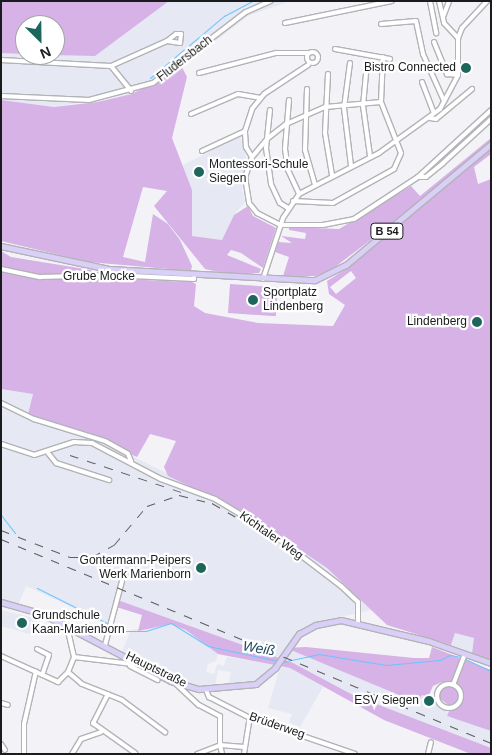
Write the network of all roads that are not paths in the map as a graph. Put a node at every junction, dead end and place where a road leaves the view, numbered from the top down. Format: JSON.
{"nodes":[{"id":1,"x":271,"y":1,"type":"edge"},
{"id":2,"x":392,"y":1,"type":"edge"},
{"id":3,"x":430,"y":1,"type":"edge"},
{"id":4,"x":439,"y":1,"type":"edge"},
{"id":5,"x":449,"y":1,"type":"edge"},
{"id":6,"x":487,"y":1,"type":"edge"},
{"id":7,"x":443,"y":18,"type":"junction"},
{"id":8,"x":285,"y":23,"type":"dead end"},
{"id":9,"x":381,"y":24,"type":"dead end"},
{"id":10,"x":436,"y":33,"type":"dead end"},
{"id":11,"x":458,"y":38,"type":"junction"},
{"id":12,"x":167,"y":41,"type":"dead end"},
{"id":13,"x":434,"y":42,"type":"dead end"},
{"id":14,"x":335,"y":49,"type":"dead end"},
{"id":15,"x":308,"y":53,"type":"junction"},
{"id":16,"x":383,"y":57,"type":"junction"},
{"id":17,"x":390,"y":59,"type":"dead end"},
{"id":18,"x":1,"y":60,"type":"edge"},
{"id":19,"x":350,"y":63,"type":"dead end"},
{"id":20,"x":368,"y":63,"type":"dead end"},
{"id":21,"x":308,"y":65,"type":"junction"},
{"id":22,"x":111,"y":66,"type":"junction"},
{"id":23,"x":199,"y":73,"type":"dead end"},
{"id":24,"x":328,"y":74,"type":"dead end"},
{"id":25,"x":458,"y":75,"type":"junction"},
{"id":26,"x":422,"y":82,"type":"dead end"},
{"id":27,"x":307,"y":89,"type":"dead end"},
{"id":28,"x":472,"y":89,"type":"dead end"},
{"id":29,"x":131,"y":91,"type":"junction"},
{"id":30,"x":1,"y":96,"type":"edge"},
{"id":31,"x":260,"y":98,"type":"junction"},
{"id":32,"x":289,"y":100,"type":"dead end"},
{"id":33,"x":363,"y":102,"type":"junction"},
{"id":34,"x":382,"y":102,"type":"junction"},
{"id":35,"x":344,"y":103,"type":"junction"},
{"id":36,"x":442,"y":103,"type":"junction"},
{"id":37,"x":324,"y":107,"type":"junction"},
{"id":38,"x":270,"y":110,"type":"dead end"},
{"id":39,"x":491,"y":110,"type":"edge"},
{"id":40,"x":435,"y":112,"type":"junction"},
{"id":41,"x":191,"y":114,"type":"dead end"},
{"id":42,"x":305,"y":115,"type":"junction"},
{"id":43,"x":430,"y":118,"type":"junction"},
{"id":44,"x":491,"y":119,"type":"edge"},
{"id":45,"x":286,"y":124,"type":"junction"},
{"id":46,"x":245,"y":131,"type":"junction"},
{"id":47,"x":268,"y":138,"type":"junction"},
{"id":48,"x":395,"y":142,"type":"junction"},
{"id":49,"x":491,"y":144,"type":"edge"},
{"id":50,"x":202,"y":151,"type":"dead end"},
{"id":51,"x":372,"y":155,"type":"junction"},
{"id":52,"x":252,"y":156,"type":"junction"},
{"id":53,"x":351,"y":166,"type":"junction"},
{"id":54,"x":332,"y":176,"type":"junction"},
{"id":55,"x":418,"y":178,"type":"junction"},
{"id":56,"x":315,"y":184,"type":"junction"},
{"id":57,"x":298,"y":194,"type":"junction"},
{"id":58,"x":293,"y":201,"type":"junction"},
{"id":59,"x":288,"y":208,"type":"junction"},
{"id":60,"x":281,"y":225,"type":"junction"},
{"id":61,"x":1,"y":246,"type":"edge"},
{"id":62,"x":1,"y":268,"type":"edge"},
{"id":63,"x":194,"y":275,"type":"junction"},
{"id":64,"x":265,"y":279,"type":"junction"},
{"id":65,"x":1,"y":402,"type":"edge"},
{"id":66,"x":1,"y":444,"type":"edge"},
{"id":67,"x":48,"y":453,"type":"junction"},
{"id":68,"x":131,"y":461,"type":"junction"},
{"id":69,"x":109,"y":480,"type":"dead end"},
{"id":70,"x":122,"y":581,"type":"dead end"},
{"id":71,"x":1,"y":602,"type":"edge"},
{"id":72,"x":358,"y":622,"type":"junction"},
{"id":73,"x":67,"y":625,"type":"junction"},
{"id":74,"x":105,"y":645,"type":"junction"},
{"id":75,"x":37,"y":649,"type":"dead end"},
{"id":76,"x":464,"y":655,"type":"junction"},
{"id":77,"x":1,"y":656,"type":"edge"},
{"id":78,"x":74,"y":657,"type":"junction"},
{"id":79,"x":491,"y":664,"type":"edge"},
{"id":80,"x":129,"y":665,"type":"junction"},
{"id":81,"x":141,"y":665,"type":"junction"},
{"id":82,"x":36,"y":671,"type":"junction"},
{"id":83,"x":68,"y":672,"type":"junction"},
{"id":84,"x":42,"y":675,"type":"junction"},
{"id":85,"x":158,"y":680,"type":"dead end"},
{"id":86,"x":174,"y":682,"type":"junction"},
{"id":87,"x":453,"y":685,"type":"junction"},
{"id":88,"x":206,"y":690,"type":"junction"},
{"id":89,"x":108,"y":694,"type":"junction"},
{"id":90,"x":1,"y":703,"type":"edge"},
{"id":91,"x":8,"y":705,"type":"dead end"},
{"id":92,"x":250,"y":718,"type":"junction"},
{"id":93,"x":101,"y":732,"type":"junction"},
{"id":94,"x":165,"y":732,"type":"dead end"},
{"id":95,"x":432,"y":742,"type":"dead end"},
{"id":96,"x":1,"y":744,"type":"edge"},
{"id":97,"x":220,"y":745,"type":"junction"},
{"id":98,"x":244,"y":747,"type":"junction"},
{"id":99,"x":5,"y":750,"type":"dead end"},
{"id":100,"x":135,"y":753,"type":"edge"},
{"id":101,"x":24,"y":754,"type":"edge"},
{"id":102,"x":72,"y":754,"type":"edge"},
{"id":103,"x":197,"y":754,"type":"edge"},
{"id":104,"x":222,"y":754,"type":"edge"},
{"id":105,"x":244,"y":754,"type":"edge"},
{"id":106,"x":355,"y":754,"type":"edge"},
{"id":107,"x":428,"y":754,"type":"edge"}],
"edges":[{"from":1,"to":29,"type":"street","name":"Fludersbach"},
{"from":2,"to":8,"type":"street"},
{"from":3,"to":10,"type":"street"},
{"from":4,"to":7,"type":"street"},
{"from":5,"to":7,"type":"street"},
{"from":6,"to":11,"type":"street"},
{"from":7,"to":11,"type":"street"},
{"from":9,"to":36,"type":"street"},
{"from":11,"to":25,"type":"street"},
{"from":12,"to":22,"type":"street"},
{"from":13,"to":25,"type":"street"},
{"from":14,"to":16,"type":"street"},
{"from":15,"to":21,"type":"street"},
{"from":15,"to":21,"type":"street"},
{"from":15,"to":23,"type":"street"},
{"from":16,"to":17,"type":"street"},
{"from":16,"to":34,"type":"street"},
{"from":18,"to":22,"type":"street"},
{"from":19,"to":35,"type":"street"},
{"from":20,"to":33,"type":"street"},
{"from":21,"to":31,"type":"street"},
{"from":22,"to":29,"type":"street"},
{"from":24,"to":37,"type":"street"},
{"from":25,"to":36,"type":"street"},
{"from":26,"to":40,"type":"street"},
{"from":27,"to":42,"type":"street"},
{"from":28,"to":43,"type":"street"},
{"from":29,"to":30,"type":"street","name":"Fludersbach"},
{"from":31,"to":41,"type":"street"},
{"from":31,"to":46,"type":"street"},
{"from":32,"to":45,"type":"street"},
{"from":33,"to":34,"type":"street"},
{"from":33,"to":35,"type":"street"},
{"from":33,"to":51,"type":"street"},
{"from":34,"to":48,"type":"street"},
{"from":35,"to":37,"type":"street"},
{"from":35,"to":53,"type":"street"},
{"from":36,"to":40,"type":"street"},
{"from":37,"to":42,"type":"street"},
{"from":37,"to":54,"type":"street"},
{"from":38,"to":47,"type":"street"},
{"from":39,"to":55,"type":"street"},
{"from":40,"to":43,"type":"street"},
{"from":42,"to":45,"type":"street"},
{"from":42,"to":56,"type":"street"},
{"from":43,"to":48,"type":"street"},
{"from":44,"to":55,"type":"street"},
{"from":45,"to":47,"type":"street"},
{"from":45,"to":57,"type":"street"},
{"from":46,"to":50,"type":"street"},
{"from":46,"to":52,"type":"street"},
{"from":47,"to":52,"type":"street"},
{"from":47,"to":59,"type":"street"},
{"from":48,"to":51,"type":"street"},
{"from":48,"to":58,"type":"street"},
{"from":49,"to":64,"type":"main road","number":"B 54"},
{"from":51,"to":53,"type":"street"},
{"from":52,"to":60,"type":"street"},
{"from":53,"to":54,"type":"street"},
{"from":54,"to":56,"type":"street"},
{"from":55,"to":60,"type":"street"},
{"from":56,"to":57,"type":"street"},
{"from":57,"to":58,"type":"street"},
{"from":58,"to":59,"type":"street"},
{"from":59,"to":60,"type":"street"},
{"from":60,"to":64,"type":"street"},
{"from":61,"to":63,"type":"main road","number":"B 54"},
{"from":62,"to":63,"type":"street","name":"Grube Mocke"},
{"from":63,"to":64,"type":"main road","number":"B 54"},
{"from":65,"to":68,"type":"street","name":"Kichtaler Weg"},
{"from":66,"to":67,"type":"street"},
{"from":67,"to":68,"type":"street","name":"Kichtaler Weg"},
{"from":67,"to":69,"type":"street"},
{"from":68,"to":72,"type":"street","name":"Kichtaler Weg"},
{"from":70,"to":74,"type":"street"},
{"from":71,"to":73,"type":"main road","name":"Hauptstraße"},
{"from":72,"to":76,"type":"main road","name":"Hauptstraße"},
{"from":72,"to":88,"type":"main road","name":"Hauptstraße"},
{"from":73,"to":74,"type":"main road","name":"Hauptstraße"},
{"from":73,"to":78,"type":"street"},
{"from":74,"to":81,"type":"main road","name":"Hauptstraße"},
{"from":75,"to":84,"type":"street"},
{"from":76,"to":79,"type":"main road","name":"Hauptstraße"},
{"from":76,"to":87,"type":"street"},
{"from":77,"to":82,"type":"street"},
{"from":78,"to":80,"type":"street"},
{"from":78,"to":83,"type":"street"},
{"from":80,"to":81,"type":"street"},
{"from":80,"to":85,"type":"street"},
{"from":81,"to":86,"type":"main road","name":"Hauptstraße"},
{"from":82,"to":84,"type":"street"},
{"from":82,"to":101,"type":"street"},
{"from":83,"to":84,"type":"street"},
{"from":83,"to":89,"type":"street"},
{"from":86,"to":88,"type":"main road","name":"Hauptstraße"},
{"from":86,"to":97,"type":"street"},
{"from":87,"to":87,"type":"street"},
{"from":88,"to":92,"type":"street","name":"Brüderweg"},
{"from":89,"to":93,"type":"street"},
{"from":89,"to":94,"type":"street"},
{"from":90,"to":91,"type":"street"},
{"from":92,"to":98,"type":"street"},
{"from":92,"to":106,"type":"street","name":"Brüderweg"},
{"from":93,"to":100,"type":"street"},
{"from":93,"to":102,"type":"street"},
{"from":95,"to":107,"type":"street"},
{"from":96,"to":99,"type":"street"},
{"from":97,"to":98,"type":"street"},
{"from":97,"to":103,"type":"street"},
{"from":97,"to":104,"type":"street"},
{"from":98,"to":105,"type":"street"}]}
